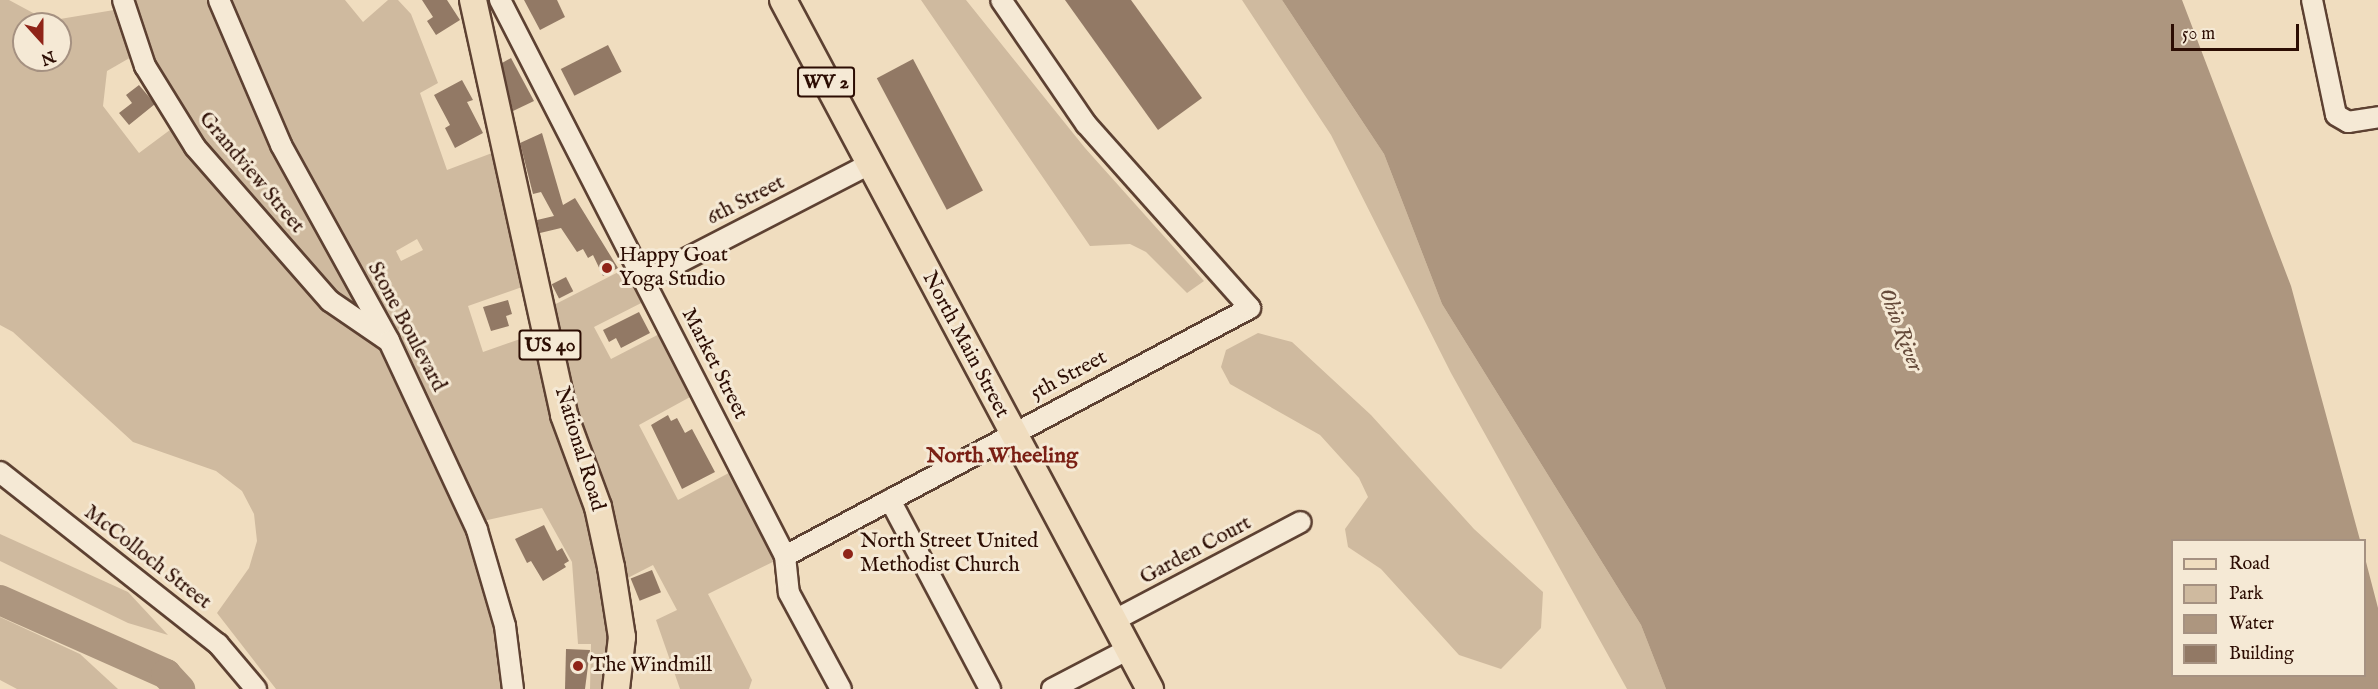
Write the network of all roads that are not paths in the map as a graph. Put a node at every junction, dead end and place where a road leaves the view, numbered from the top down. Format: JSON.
{"nodes":[{"id":1,"x":123,"y":0,"type":"edge"},
{"id":2,"x":219,"y":0,"type":"edge"},
{"id":3,"x":473,"y":0,"type":"edge"},
{"id":4,"x":500,"y":0,"type":"edge"},
{"id":5,"x":783,"y":0,"type":"edge"},
{"id":6,"x":1001,"y":0,"type":"edge"},
{"id":7,"x":2312,"y":0,"type":"edge"},
{"id":8,"x":2378,"y":117,"type":"edge"},
{"id":9,"x":870,"y":164,"type":"junction"},
{"id":10,"x":645,"y":280,"type":"junction"},
{"id":11,"x":389,"y":341,"type":"junction"},
{"id":12,"x":1012,"y":434,"type":"junction"},
{"id":13,"x":0,"y":472,"type":"edge"},
{"id":14,"x":890,"y":500,"type":"junction"},
{"id":15,"x":1301,"y":522,"type":"dead end"},
{"id":16,"x":785,"y":556,"type":"junction"},
{"id":17,"x":1113,"y":621,"type":"junction"},
{"id":18,"x":1129,"y":649,"type":"junction"},
{"id":19,"x":256,"y":689,"type":"edge"},
{"id":20,"x":513,"y":689,"type":"edge"},
{"id":21,"x":615,"y":689,"type":"edge"},
{"id":22,"x":841,"y":689,"type":"edge"},
{"id":23,"x":990,"y":689,"type":"edge"},
{"id":24,"x":1052,"y":689,"type":"edge"},
{"id":25,"x":1150,"y":689,"type":"edge"}],
"edges":[{"from":1,"to":11,"type":"street","name":"Grandview Street"},
{"from":2,"to":11,"type":"street","name":"Stone Boulevard"},
{"from":3,"to":21,"type":"main road","name":"National Road","number":"US 40"},
{"from":4,"to":10,"type":"street","name":"Market Street"},
{"from":5,"to":9,"type":"main road","name":"North Main Street","number":"WV 2"},
{"from":6,"to":12,"type":"street","name":"5th Street"},
{"from":7,"to":8,"type":"street"},
{"from":9,"to":10,"type":"street","name":"6th Street"},
{"from":9,"to":12,"type":"main road","name":"North Main Street","number":"WV 2"},
{"from":10,"to":16,"type":"street","name":"Market Street"},
{"from":11,"to":20,"type":"street","name":"Stone Boulevard"},
{"from":12,"to":14,"type":"street","name":"5th Street"},
{"from":12,"to":17,"type":"main road","name":"North Main Street","number":"WV 2"},
{"from":13,"to":19,"type":"street","name":"McColloch Street"},
{"from":14,"to":16,"type":"street","name":"5th Street"},
{"from":14,"to":23,"type":"street"},
{"from":15,"to":17,"type":"street","name":"Garden Court"},
{"from":16,"to":22,"type":"street","name":"Market Street"},
{"from":17,"to":18,"type":"main road","name":"North Main Street","number":"WV 2"},
{"from":18,"to":24,"type":"street"},
{"from":18,"to":25,"type":"main road","name":"North Main Street","number":"WV 2"}]}
